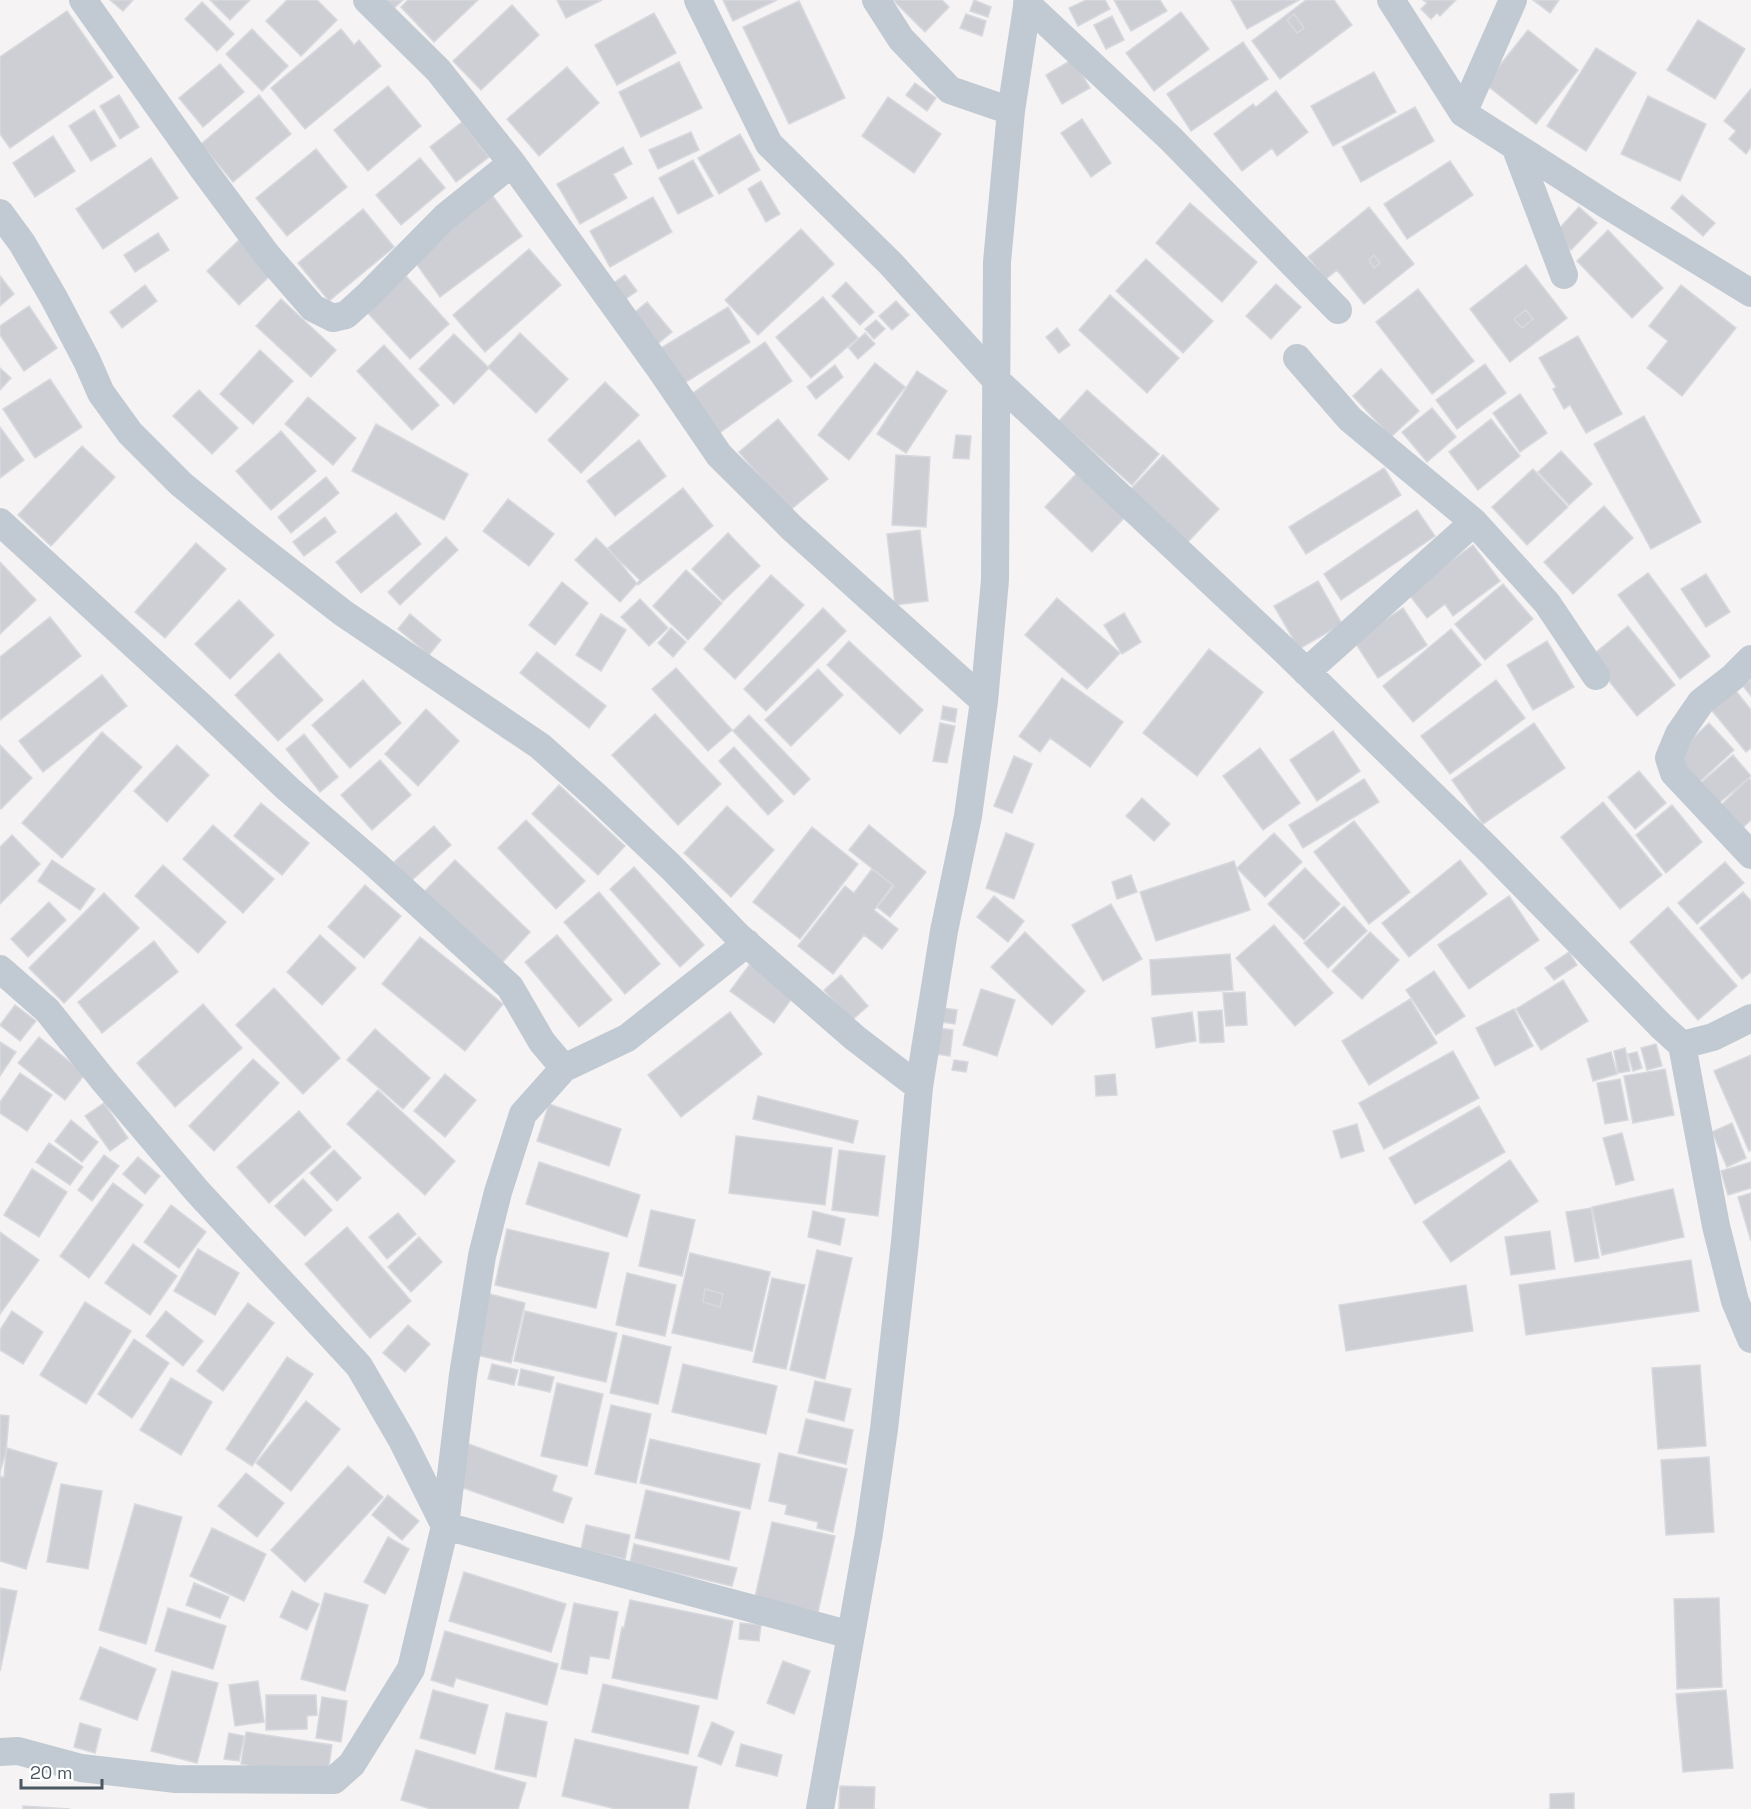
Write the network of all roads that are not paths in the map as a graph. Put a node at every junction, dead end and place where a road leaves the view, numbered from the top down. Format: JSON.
{"nodes":[{"id":1,"x":83,"y":0,"type":"edge"},
{"id":2,"x":367,"y":0,"type":"edge"},
{"id":3,"x":698,"y":0,"type":"edge"},
{"id":4,"x":876,"y":0,"type":"edge"},
{"id":5,"x":1391,"y":0,"type":"edge"},
{"id":6,"x":1513,"y":0,"type":"edge"},
{"id":7,"x":1027,"y":2,"type":"edge"},
{"id":8,"x":1011,"y":111,"type":"junction"},
{"id":9,"x":1463,"y":113,"type":"junction"},
{"id":10,"x":1515,"y":146,"type":"junction"},
{"id":11,"x":512,"y":163,"type":"junction"},
{"id":12,"x":0,"y":213,"type":"edge"},
{"id":13,"x":1564,"y":275,"type":"dead end"},
{"id":14,"x":1751,"y":293,"type":"edge"},
{"id":15,"x":1338,"y":310,"type":"dead end"},
{"id":16,"x":1297,"y":358,"type":"dead end"},
{"id":17,"x":997,"y":381,"type":"junction"},
{"id":18,"x":0,"y":522,"type":"edge"},
{"id":19,"x":1474,"y":522,"type":"junction"},
{"id":20,"x":1751,"y":659,"type":"edge"},
{"id":21,"x":1306,"y":672,"type":"junction"},
{"id":22,"x":1596,"y":676,"type":"dead end"},
{"id":23,"x":984,"y":701,"type":"junction"},
{"id":24,"x":1751,"y":855,"type":"edge"},
{"id":25,"x":747,"y":943,"type":"junction"},
{"id":26,"x":0,"y":969,"type":"edge"},
{"id":27,"x":1751,"y":1018,"type":"edge"},
{"id":28,"x":1682,"y":1045,"type":"junction"},
{"id":29,"x":564,"y":1068,"type":"junction"},
{"id":30,"x":919,"y":1087,"type":"junction"},
{"id":31,"x":1751,"y":1340,"type":"edge"},
{"id":32,"x":445,"y":1526,"type":"junction"},
{"id":33,"x":851,"y":1635,"type":"junction"},
{"id":34,"x":0,"y":1752,"type":"edge"},
{"id":35,"x":820,"y":1809,"type":"edge"}],
"edges":[{"from":1,"to":11,"type":"street"},
{"from":2,"to":11,"type":"street"},
{"from":3,"to":17,"type":"street"},
{"from":4,"to":8,"type":"street"},
{"from":5,"to":9,"type":"street"},
{"from":6,"to":9,"type":"street"},
{"from":7,"to":8,"type":"street"},
{"from":7,"to":15,"type":"street"},
{"from":8,"to":17,"type":"street"},
{"from":9,"to":10,"type":"street"},
{"from":10,"to":13,"type":"street"},
{"from":10,"to":14,"type":"street"},
{"from":11,"to":23,"type":"street"},
{"from":12,"to":25,"type":"street"},
{"from":16,"to":19,"type":"street"},
{"from":17,"to":21,"type":"street"},
{"from":17,"to":23,"type":"street"},
{"from":18,"to":29,"type":"street"},
{"from":19,"to":21,"type":"street"},
{"from":19,"to":22,"type":"street"},
{"from":20,"to":24,"type":"street"},
{"from":21,"to":28,"type":"street"},
{"from":23,"to":30,"type":"street"},
{"from":25,"to":29,"type":"street"},
{"from":25,"to":30,"type":"street"},
{"from":26,"to":32,"type":"street"},
{"from":27,"to":28,"type":"street"},
{"from":28,"to":31,"type":"street"},
{"from":29,"to":32,"type":"street"},
{"from":30,"to":33,"type":"street"},
{"from":32,"to":33,"type":"street"},
{"from":32,"to":34,"type":"street"},
{"from":33,"to":35,"type":"street"}]}
